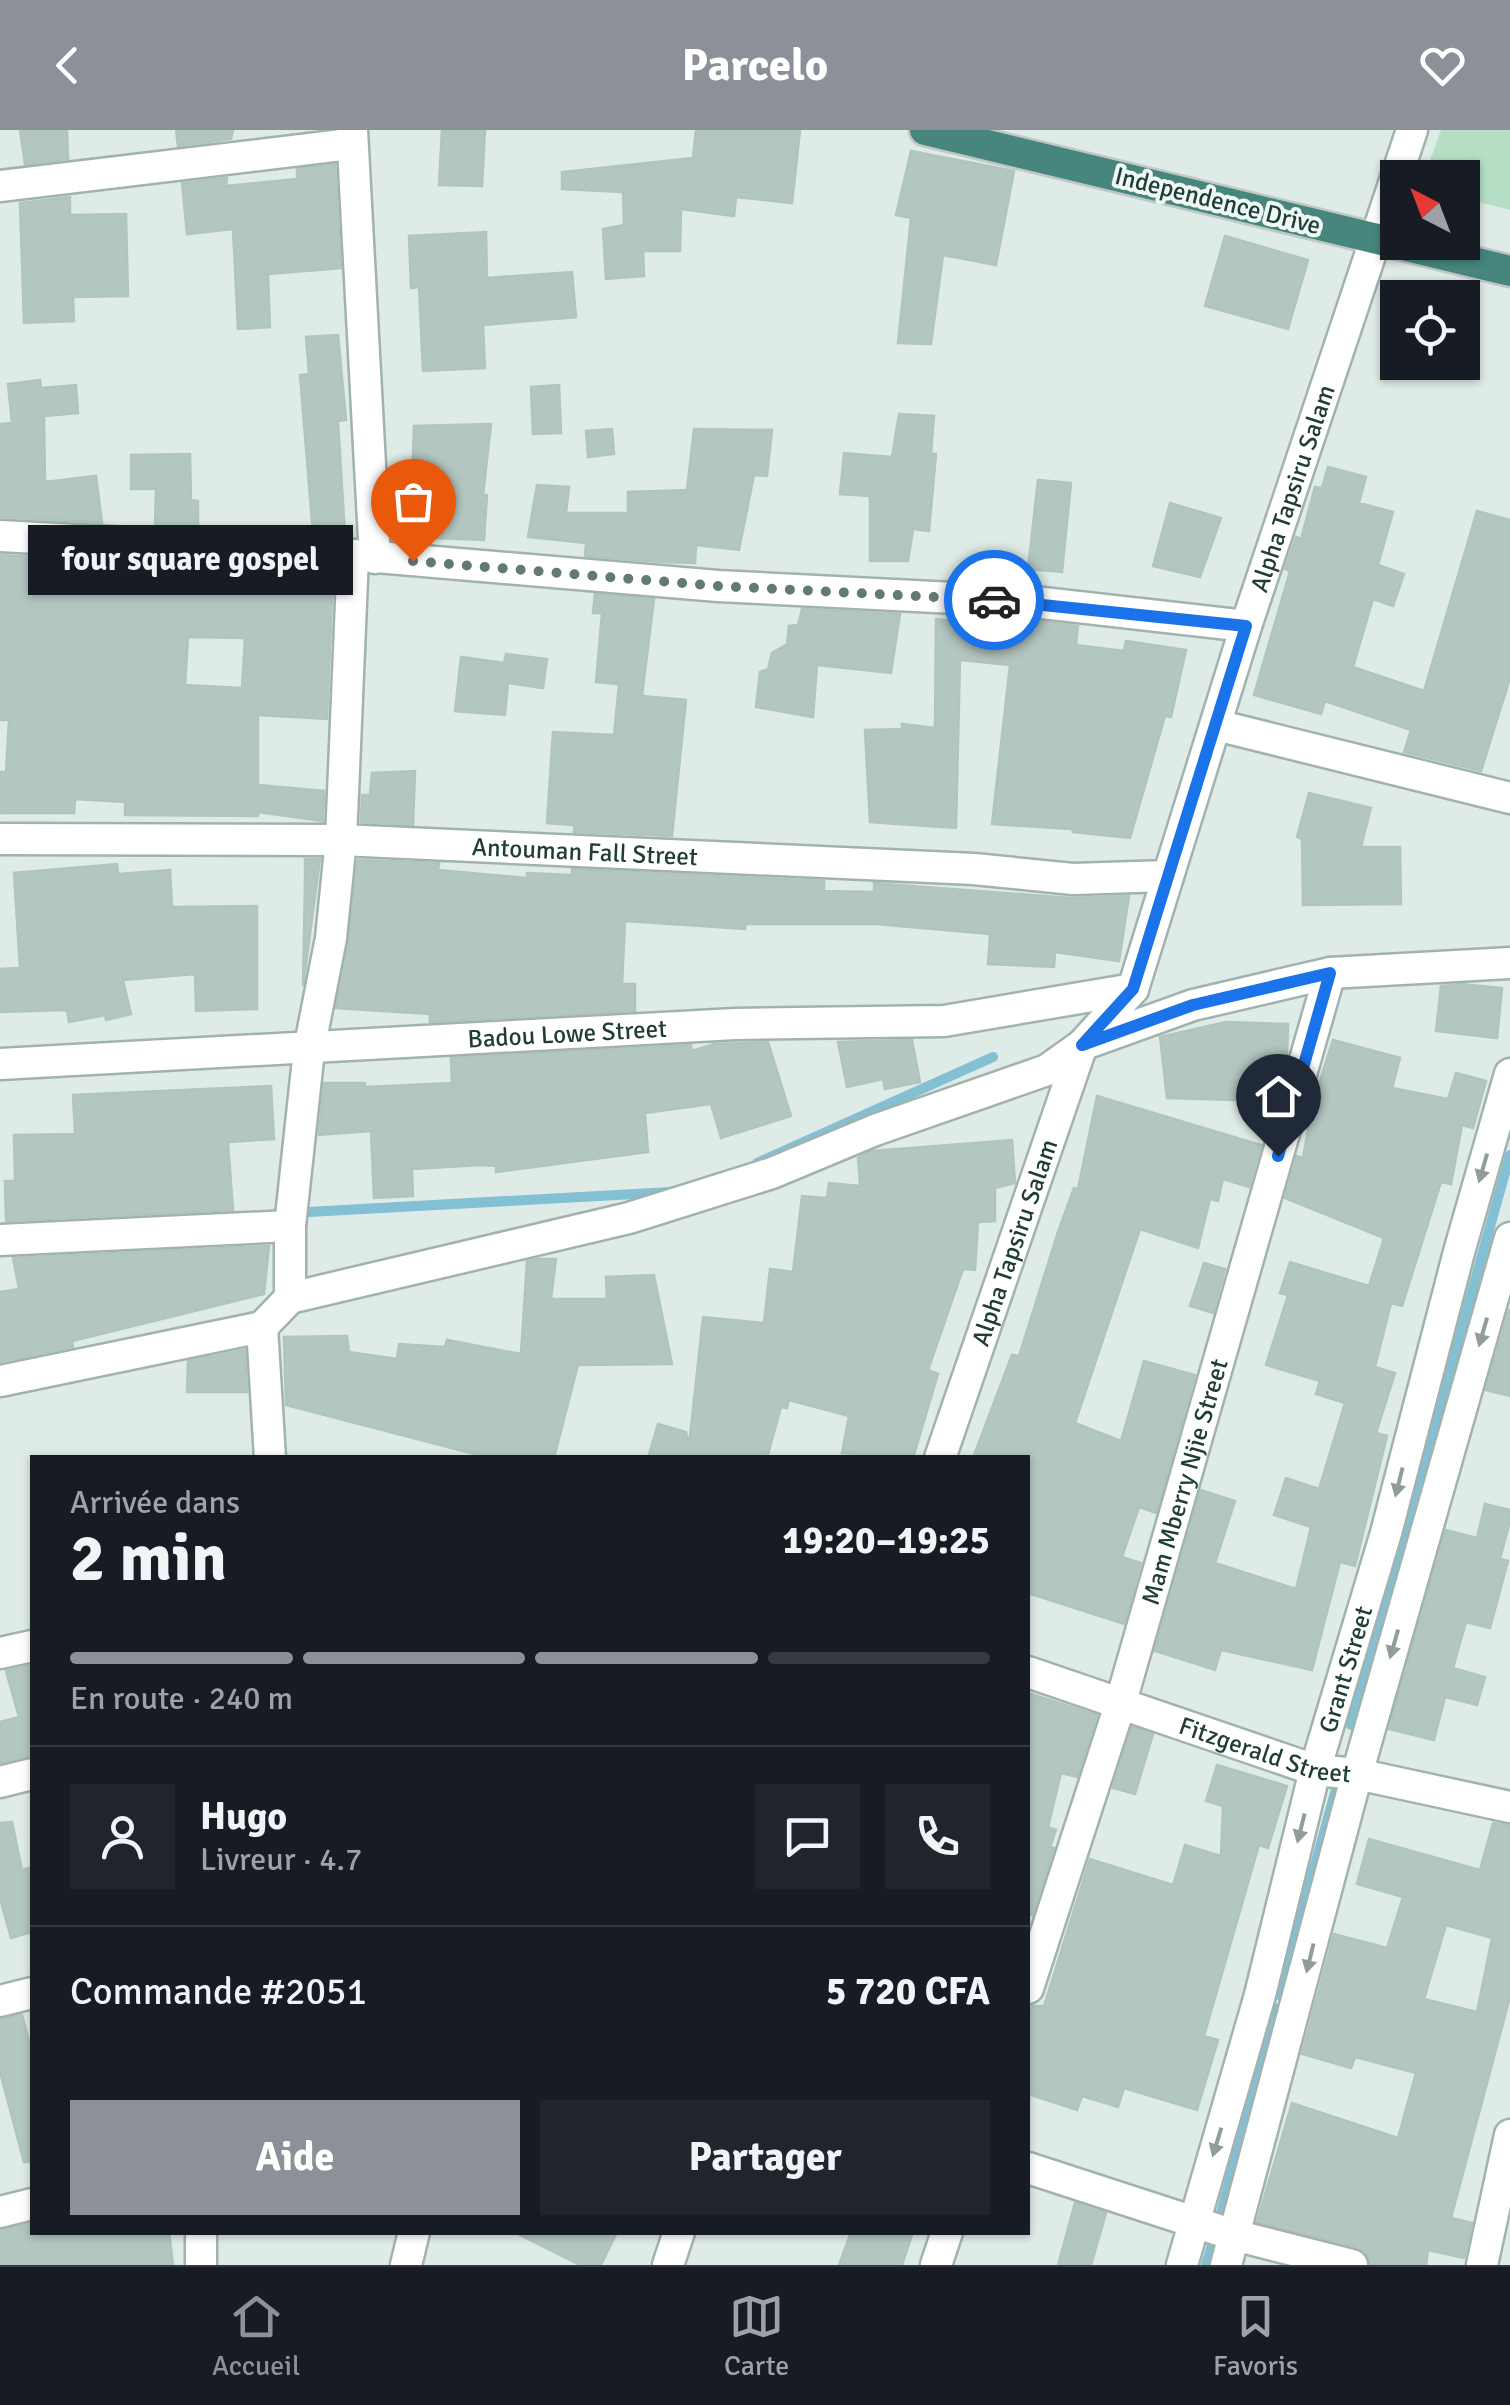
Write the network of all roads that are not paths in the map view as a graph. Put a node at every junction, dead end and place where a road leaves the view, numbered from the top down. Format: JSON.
{"nodes":[{"id":1,"x":925,"y":130,"type":"edge"},
{"id":2,"x":1412,"y":130,"type":"edge"},
{"id":3,"x":351,"y":137,"type":"edge"},
{"id":4,"x":0,"y":186,"type":"edge"},
{"id":5,"x":1374,"y":237,"type":"junction"},
{"id":6,"x":1510,"y":271,"type":"edge"},
{"id":7,"x":0,"y":536,"type":"edge"},
{"id":8,"x":364,"y":556,"type":"junction"},
{"id":9,"x":1246,"y":626,"type":"junction"},
{"id":10,"x":1216,"y":725,"type":"junction"},
{"id":11,"x":1510,"y":798,"type":"edge"},
{"id":12,"x":0,"y":839,"type":"edge"},
{"id":13,"x":341,"y":840,"type":"junction"},
{"id":14,"x":1168,"y":876,"type":"junction"},
{"id":15,"x":1510,"y":963,"type":"edge"},
{"id":16,"x":1330,"y":973,"type":"junction"},
{"id":17,"x":1133,"y":989,"type":"junction"},
{"id":18,"x":1082,"y":1045,"type":"junction"},
{"id":19,"x":309,"y":1050,"type":"junction"},
{"id":20,"x":0,"y":1064,"type":"edge"},
{"id":21,"x":1510,"y":1074,"type":"edge"},
{"id":22,"x":290,"y":1226,"type":"junction"},
{"id":23,"x":1510,"y":1238,"type":"edge"},
{"id":24,"x":0,"y":1240,"type":"edge"},
{"id":25,"x":290,"y":1298,"type":"junction"},
{"id":26,"x":262,"y":1326,"type":"junction"},
{"id":27,"x":0,"y":1381,"type":"edge"},
{"id":28,"x":270,"y":1455,"type":"edge"},
{"id":29,"x":941,"y":1455,"type":"edge"},
{"id":30,"x":30,"y":1646,"type":"edge"},
{"id":31,"x":0,"y":1653,"type":"edge"},
{"id":32,"x":1030,"y":1673,"type":"edge"},
{"id":33,"x":1120,"y":1705,"type":"junction"},
{"id":34,"x":1315,"y":1770,"type":"junction"},
{"id":35,"x":30,"y":1774,"type":"edge"},
{"id":36,"x":1357,"y":1774,"type":"junction"},
{"id":37,"x":0,"y":1782,"type":"edge"},
{"id":38,"x":1510,"y":1807,"type":"edge"},
{"id":39,"x":1030,"y":1982,"type":"edge"},
{"id":40,"x":30,"y":1993,"type":"edge"},
{"id":41,"x":0,"y":2000,"type":"edge"},
{"id":42,"x":1510,"y":2135,"type":"edge"},
{"id":43,"x":1030,"y":2169,"type":"edge"},
{"id":44,"x":30,"y":2204,"type":"edge"},
{"id":45,"x":0,"y":2212,"type":"edge"},
{"id":46,"x":1194,"y":2221,"type":"junction"},
{"id":47,"x":201,"y":2235,"type":"edge"},
{"id":48,"x":413,"y":2235,"type":"edge"},
{"id":49,"x":677,"y":2235,"type":"edge"},
{"id":50,"x":946,"y":2235,"type":"edge"},
{"id":51,"x":1234,"y":2235,"type":"junction"},
{"id":52,"x":201,"y":2265,"type":"edge"},
{"id":53,"x":406,"y":2265,"type":"edge"},
{"id":54,"x":668,"y":2265,"type":"edge"},
{"id":55,"x":936,"y":2265,"type":"edge"},
{"id":56,"x":1182,"y":2265,"type":"edge"},
{"id":57,"x":1226,"y":2265,"type":"edge"},
{"id":58,"x":1352,"y":2265,"type":"edge"},
{"id":59,"x":1482,"y":2265,"type":"edge"}],
"edges":[{"from":1,"to":5,"type":"highway","name":"Independence Drive"},
{"from":2,"to":5,"type":"street","name":"Alpha Tapsiru Salam"},
{"from":3,"to":4,"type":"street"},
{"from":3,"to":8,"type":"street"},
{"from":5,"to":6,"type":"highway","name":"Independence Drive"},
{"from":5,"to":9,"type":"street","name":"Alpha Tapsiru Salam"},
{"from":7,"to":8,"type":"street"},
{"from":8,"to":9,"type":"street"},
{"from":8,"to":13,"type":"street"},
{"from":9,"to":10,"type":"street","name":"Alpha Tapsiru Salam"},
{"from":10,"to":11,"type":"street"},
{"from":10,"to":14,"type":"street","name":"Alpha Tapsiru Salam"},
{"from":12,"to":13,"type":"street","name":"Antouman Fall Street"},
{"from":13,"to":14,"type":"street","name":"Antouman Fall Street"},
{"from":13,"to":19,"type":"street"},
{"from":14,"to":17,"type":"street","name":"Alpha Tapsiru Salam"},
{"from":15,"to":16,"type":"street"},
{"from":16,"to":18,"type":"street"},
{"from":16,"to":33,"type":"street","name":"Mam Mberry Njie Street"},
{"from":17,"to":18,"type":"street","name":"Alpha Tapsiru Salam"},
{"from":17,"to":19,"type":"street","name":"Badou Lowe Street"},
{"from":18,"to":25,"type":"street"},
{"from":18,"to":29,"type":"street","name":"Alpha Tapsiru Salam"},
{"from":19,"to":20,"type":"street","name":"Badou Lowe Street"},
{"from":19,"to":22,"type":"street"},
{"from":21,"to":34,"type":"street","name":"Grant Street","one_way":true},
{"from":22,"to":24,"type":"street"},
{"from":22,"to":25,"type":"street"},
{"from":23,"to":36,"type":"street","name":"Grant Street","one_way":true},
{"from":25,"to":26,"type":"street"},
{"from":26,"to":27,"type":"street"},
{"from":26,"to":28,"type":"street"},
{"from":30,"to":31,"type":"street"},
{"from":32,"to":33,"type":"street","name":"Fitzgerald Street"},
{"from":33,"to":34,"type":"street","name":"Fitzgerald Street"},
{"from":33,"to":39,"type":"street","name":"Mam Mberry Njie Street"},
{"from":34,"to":36,"type":"street","name":"Fitzgerald Street"},
{"from":34,"to":46,"type":"street","name":"Grant Street","one_way":true},
{"from":35,"to":37,"type":"street"},
{"from":36,"to":38,"type":"street","name":"Fitzgerald Street"},
{"from":36,"to":51,"type":"street","name":"Grant Street","one_way":true},
{"from":40,"to":41,"type":"street"},
{"from":42,"to":59,"type":"street"},
{"from":43,"to":46,"type":"street"},
{"from":44,"to":45,"type":"street"},
{"from":46,"to":51,"type":"street"},
{"from":46,"to":56,"type":"street","name":"Grant Street"},
{"from":47,"to":52,"type":"street"},
{"from":48,"to":53,"type":"street"},
{"from":49,"to":54,"type":"street"},
{"from":50,"to":55,"type":"street"},
{"from":51,"to":57,"type":"street","name":"Grant Street"},
{"from":51,"to":58,"type":"street"}]}
